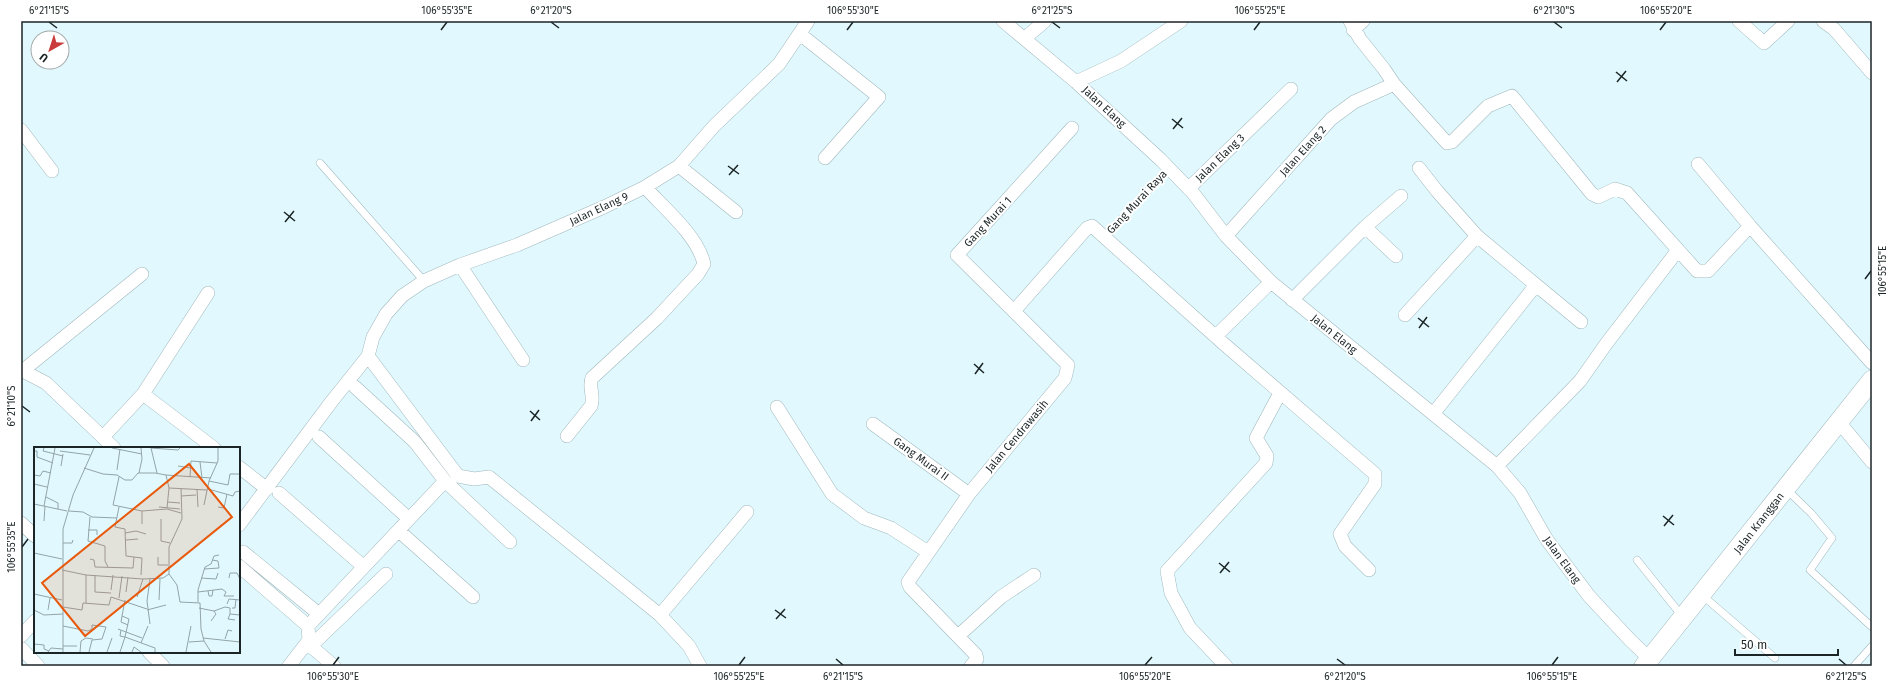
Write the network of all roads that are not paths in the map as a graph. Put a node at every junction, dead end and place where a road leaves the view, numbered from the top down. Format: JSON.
{"nodes":[{"id":1,"x":808,"y":21,"type":"edge"},
{"id":2,"x":1003,"y":21,"type":"edge"},
{"id":3,"x":1045,"y":21,"type":"edge"},
{"id":4,"x":1182,"y":21,"type":"edge"},
{"id":5,"x":1788,"y":21,"type":"edge"},
{"id":6,"x":1823,"y":21,"type":"edge"},
{"id":7,"x":1742,"y":23,"type":"edge"},
{"id":8,"x":1356,"y":24,"type":"edge"},
{"id":9,"x":800,"y":34,"type":"junction"},
{"id":10,"x":1025,"y":38,"type":"junction"},
{"id":11,"x":1872,"y":73,"type":"edge"},
{"id":12,"x":1076,"y":82,"type":"junction"},
{"id":13,"x":1394,"y":84,"type":"junction"},
{"id":14,"x":1290,"y":89,"type":"dead end"},
{"id":15,"x":1072,"y":128,"type":"dead end"},
{"id":16,"x":21,"y":130,"type":"edge"},
{"id":17,"x":825,"y":158,"type":"dead end"},
{"id":18,"x":320,"y":163,"type":"dead end"},
{"id":19,"x":1698,"y":164,"type":"dead end"},
{"id":20,"x":679,"y":166,"type":"junction"},
{"id":21,"x":1169,"y":168,"type":"junction"},
{"id":22,"x":1419,"y":168,"type":"dead end"},
{"id":23,"x":52,"y":171,"type":"dead end"},
{"id":24,"x":646,"y":187,"type":"junction"},
{"id":25,"x":1189,"y":188,"type":"junction"},
{"id":26,"x":1401,"y":196,"type":"dead end"},
{"id":27,"x":736,"y":212,"type":"dead end"},
{"id":28,"x":1750,"y":226,"type":"junction"},
{"id":29,"x":1365,"y":227,"type":"junction"},
{"id":30,"x":1226,"y":236,"type":"junction"},
{"id":31,"x":1477,"y":236,"type":"junction"},
{"id":32,"x":1105,"y":237,"type":"junction"},
{"id":33,"x":1678,"y":250,"type":"junction"},
{"id":34,"x":1396,"y":256,"type":"dead end"},
{"id":35,"x":460,"y":265,"type":"junction"},
{"id":36,"x":142,"y":274,"type":"dead end"},
{"id":37,"x":424,"y":281,"type":"junction"},
{"id":38,"x":1271,"y":282,"type":"junction"},
{"id":39,"x":1536,"y":285,"type":"junction"},
{"id":40,"x":208,"y":293,"type":"dead end"},
{"id":41,"x":1292,"y":300,"type":"junction"},
{"id":42,"x":1014,"y":311,"type":"junction"},
{"id":43,"x":1405,"y":315,"type":"dead end"},
{"id":44,"x":1581,"y":322,"type":"dead end"},
{"id":45,"x":1216,"y":336,"type":"junction"},
{"id":46,"x":368,"y":356,"type":"junction"},
{"id":47,"x":522,"y":360,"type":"dead end"},
{"id":48,"x":1872,"y":363,"type":"edge"},
{"id":49,"x":22,"y":371,"type":"edge"},
{"id":50,"x":1872,"y":380,"type":"edge"},
{"id":51,"x":355,"y":387,"type":"dead end"},
{"id":52,"x":1280,"y":392,"type":"junction"},
{"id":53,"x":143,"y":394,"type":"junction"},
{"id":54,"x":777,"y":407,"type":"dead end"},
{"id":55,"x":1433,"y":414,"type":"junction"},
{"id":56,"x":1839,"y":422,"type":"junction"},
{"id":57,"x":873,"y":424,"type":"dead end"},
{"id":58,"x":567,"y":436,"type":"dead end"},
{"id":59,"x":103,"y":437,"type":"junction"},
{"id":60,"x":318,"y":437,"type":"dead end"},
{"id":61,"x":113,"y":447,"type":"edge"},
{"id":62,"x":213,"y":447,"type":"edge"},
{"id":63,"x":1872,"y":462,"type":"edge"},
{"id":64,"x":1497,"y":466,"type":"junction"},
{"id":65,"x":240,"y":468,"type":"edge"},
{"id":66,"x":445,"y":481,"type":"junction"},
{"id":67,"x":1786,"y":489,"type":"junction"},
{"id":68,"x":273,"y":491,"type":"junction"},
{"id":69,"x":969,"y":494,"type":"junction"},
{"id":70,"x":747,"y":512,"type":"dead end"},
{"id":71,"x":409,"y":519,"type":"junction"},
{"id":72,"x":21,"y":523,"type":"edge"},
{"id":73,"x":240,"y":524,"type":"edge"},
{"id":74,"x":399,"y":532,"type":"junction"},
{"id":75,"x":34,"y":535,"type":"edge"},
{"id":76,"x":510,"y":542,"type":"dead end"},
{"id":77,"x":243,"y":552,"type":"dead end"},
{"id":78,"x":928,"y":552,"type":"junction"},
{"id":79,"x":1637,"y":560,"type":"dead end"},
{"id":80,"x":240,"y":567,"type":"edge"},
{"id":81,"x":364,"y":567,"type":"junction"},
{"id":82,"x":1369,"y":570,"type":"dead end"},
{"id":83,"x":386,"y":574,"type":"dead end"},
{"id":84,"x":1034,"y":575,"type":"dead end"},
{"id":85,"x":1702,"y":595,"type":"junction"},
{"id":86,"x":473,"y":596,"type":"dead end"},
{"id":87,"x":319,"y":614,"type":"junction"},
{"id":88,"x":660,"y":615,"type":"junction"},
{"id":89,"x":1684,"y":618,"type":"junction"},
{"id":90,"x":34,"y":622,"type":"edge"},
{"id":91,"x":308,"y":626,"type":"junction"},
{"id":92,"x":1872,"y":627,"type":"edge"},
{"id":93,"x":21,"y":636,"type":"edge"},
{"id":94,"x":958,"y":636,"type":"junction"},
{"id":95,"x":308,"y":641,"type":"junction"},
{"id":96,"x":1872,"y":646,"type":"edge"},
{"id":97,"x":21,"y":648,"type":"edge"},
{"id":98,"x":150,"y":653,"type":"edge"},
{"id":99,"x":1775,"y":658,"type":"dead end"},
{"id":100,"x":1647,"y":662,"type":"edge"},
{"id":101,"x":38,"y":666,"type":"edge"},
{"id":102,"x":163,"y":666,"type":"edge"},
{"id":103,"x":289,"y":666,"type":"edge"},
{"id":104,"x":334,"y":666,"type":"edge"},
{"id":105,"x":700,"y":666,"type":"edge"},
{"id":106,"x":971,"y":666,"type":"edge"},
{"id":107,"x":1226,"y":666,"type":"edge"},
{"id":108,"x":1854,"y":666,"type":"edge"}],
"edges":[{"from":1,"to":9,"type":"street","name":"Jalan Elang 9"},
{"from":2,"to":10,"type":"street","name":"Jalan Elang"},
{"from":3,"to":10,"type":"street"},
{"from":4,"to":12,"type":"street"},
{"from":5,"to":7,"type":"street"},
{"from":6,"to":11,"type":"street"},
{"from":8,"to":13,"type":"street"},
{"from":9,"to":17,"type":"street"},
{"from":9,"to":20,"type":"street","name":"Jalan Elang 9"},
{"from":10,"to":12,"type":"street","name":"Jalan Elang"},
{"from":12,"to":21,"type":"street","name":"Jalan Elang"},
{"from":13,"to":30,"type":"street","name":"Jalan Elang 2"},
{"from":13,"to":33,"type":"street"},
{"from":14,"to":25,"type":"street","name":"Jalan Elang 3"},
{"from":15,"to":42,"type":"street","name":"Gang Murai 1"},
{"from":16,"to":23,"type":"street"},
{"from":18,"to":37,"type":"lane"},
{"from":19,"to":28,"type":"street"},
{"from":20,"to":24,"type":"street","name":"Jalan Elang 9"},
{"from":20,"to":27,"type":"street"},
{"from":21,"to":25,"type":"street","name":"Jalan Elang"},
{"from":21,"to":32,"type":"lane","name":"Gang Murai Raya"},
{"from":22,"to":31,"type":"street"},
{"from":24,"to":35,"type":"street","name":"Jalan Elang 9"},
{"from":24,"to":58,"type":"street"},
{"from":25,"to":30,"type":"street","name":"Jalan Elang"},
{"from":26,"to":29,"type":"street"},
{"from":28,"to":33,"type":"street"},
{"from":28,"to":48,"type":"street"},
{"from":29,"to":34,"type":"street"},
{"from":29,"to":41,"type":"street"},
{"from":30,"to":38,"type":"street","name":"Jalan Elang"},
{"from":31,"to":39,"type":"street"},
{"from":31,"to":43,"type":"street"},
{"from":32,"to":42,"type":"street"},
{"from":32,"to":45,"type":"street"},
{"from":33,"to":64,"type":"street"},
{"from":35,"to":37,"type":"street","name":"Jalan Elang 9"},
{"from":35,"to":47,"type":"street"},
{"from":36,"to":49,"type":"street"},
{"from":37,"to":46,"type":"street","name":"Jalan Elang 9"},
{"from":38,"to":41,"type":"street","name":"Jalan Elang"},
{"from":38,"to":45,"type":"street"},
{"from":39,"to":44,"type":"street"},
{"from":39,"to":55,"type":"street"},
{"from":40,"to":53,"type":"street"},
{"from":41,"to":55,"type":"street","name":"Jalan Elang"},
{"from":42,"to":69,"type":"street","name":"Jalan Cendrawasih"},
{"from":45,"to":52,"type":"street"},
{"from":46,"to":68,"type":"street"},
{"from":46,"to":88,"type":"street"},
{"from":49,"to":59,"type":"street"},
{"from":50,"to":56,"type":"main road","name":"Jalan Kranggan"},
{"from":51,"to":66,"type":"street"},
{"from":52,"to":82,"type":"street"},
{"from":52,"to":107,"type":"street"},
{"from":53,"to":59,"type":"street"},
{"from":53,"to":62,"type":"street"},
{"from":54,"to":78,"type":"street"},
{"from":55,"to":64,"type":"street","name":"Jalan Elang"},
{"from":56,"to":63,"type":"street"},
{"from":56,"to":67,"type":"main road","name":"Jalan Kranggan"},
{"from":57,"to":69,"type":"street","name":"Gang Murai II"},
{"from":59,"to":61,"type":"street"},
{"from":60,"to":71,"type":"street"},
{"from":64,"to":100,"type":"street","name":"Jalan Elang"},
{"from":65,"to":68,"type":"street"},
{"from":66,"to":71,"type":"street"},
{"from":66,"to":76,"type":"street"},
{"from":67,"to":85,"type":"main road","name":"Jalan Kranggan"},
{"from":67,"to":92,"type":"lane"},
{"from":68,"to":73,"type":"street"},
{"from":68,"to":81,"type":"street"},
{"from":69,"to":78,"type":"street","name":"Jalan Cendrawasih"},
{"from":70,"to":88,"type":"street"},
{"from":71,"to":74,"type":"street"},
{"from":72,"to":75,"type":"street"},
{"from":74,"to":81,"type":"street"},
{"from":74,"to":86,"type":"street"},
{"from":77,"to":87,"type":"street"},
{"from":78,"to":94,"type":"street","name":"Jalan Cendrawasih"},
{"from":79,"to":89,"type":"lane"},
{"from":80,"to":91,"type":"street"},
{"from":81,"to":87,"type":"street"},
{"from":83,"to":95,"type":"street"},
{"from":84,"to":94,"type":"street"},
{"from":85,"to":89,"type":"main road","name":"Jalan Kranggan"},
{"from":85,"to":99,"type":"lane"},
{"from":87,"to":91,"type":"street"},
{"from":88,"to":105,"type":"street"},
{"from":89,"to":100,"type":"main road","name":"Jalan Kranggan"},
{"from":90,"to":93,"type":"street"},
{"from":91,"to":95,"type":"street"},
{"from":94,"to":106,"type":"street","name":"Jalan Cendrawasih"},
{"from":95,"to":103,"type":"street"},
{"from":95,"to":104,"type":"street"},
{"from":96,"to":108,"type":"lane"},
{"from":97,"to":101,"type":"street"},
{"from":98,"to":102,"type":"street"}]}
